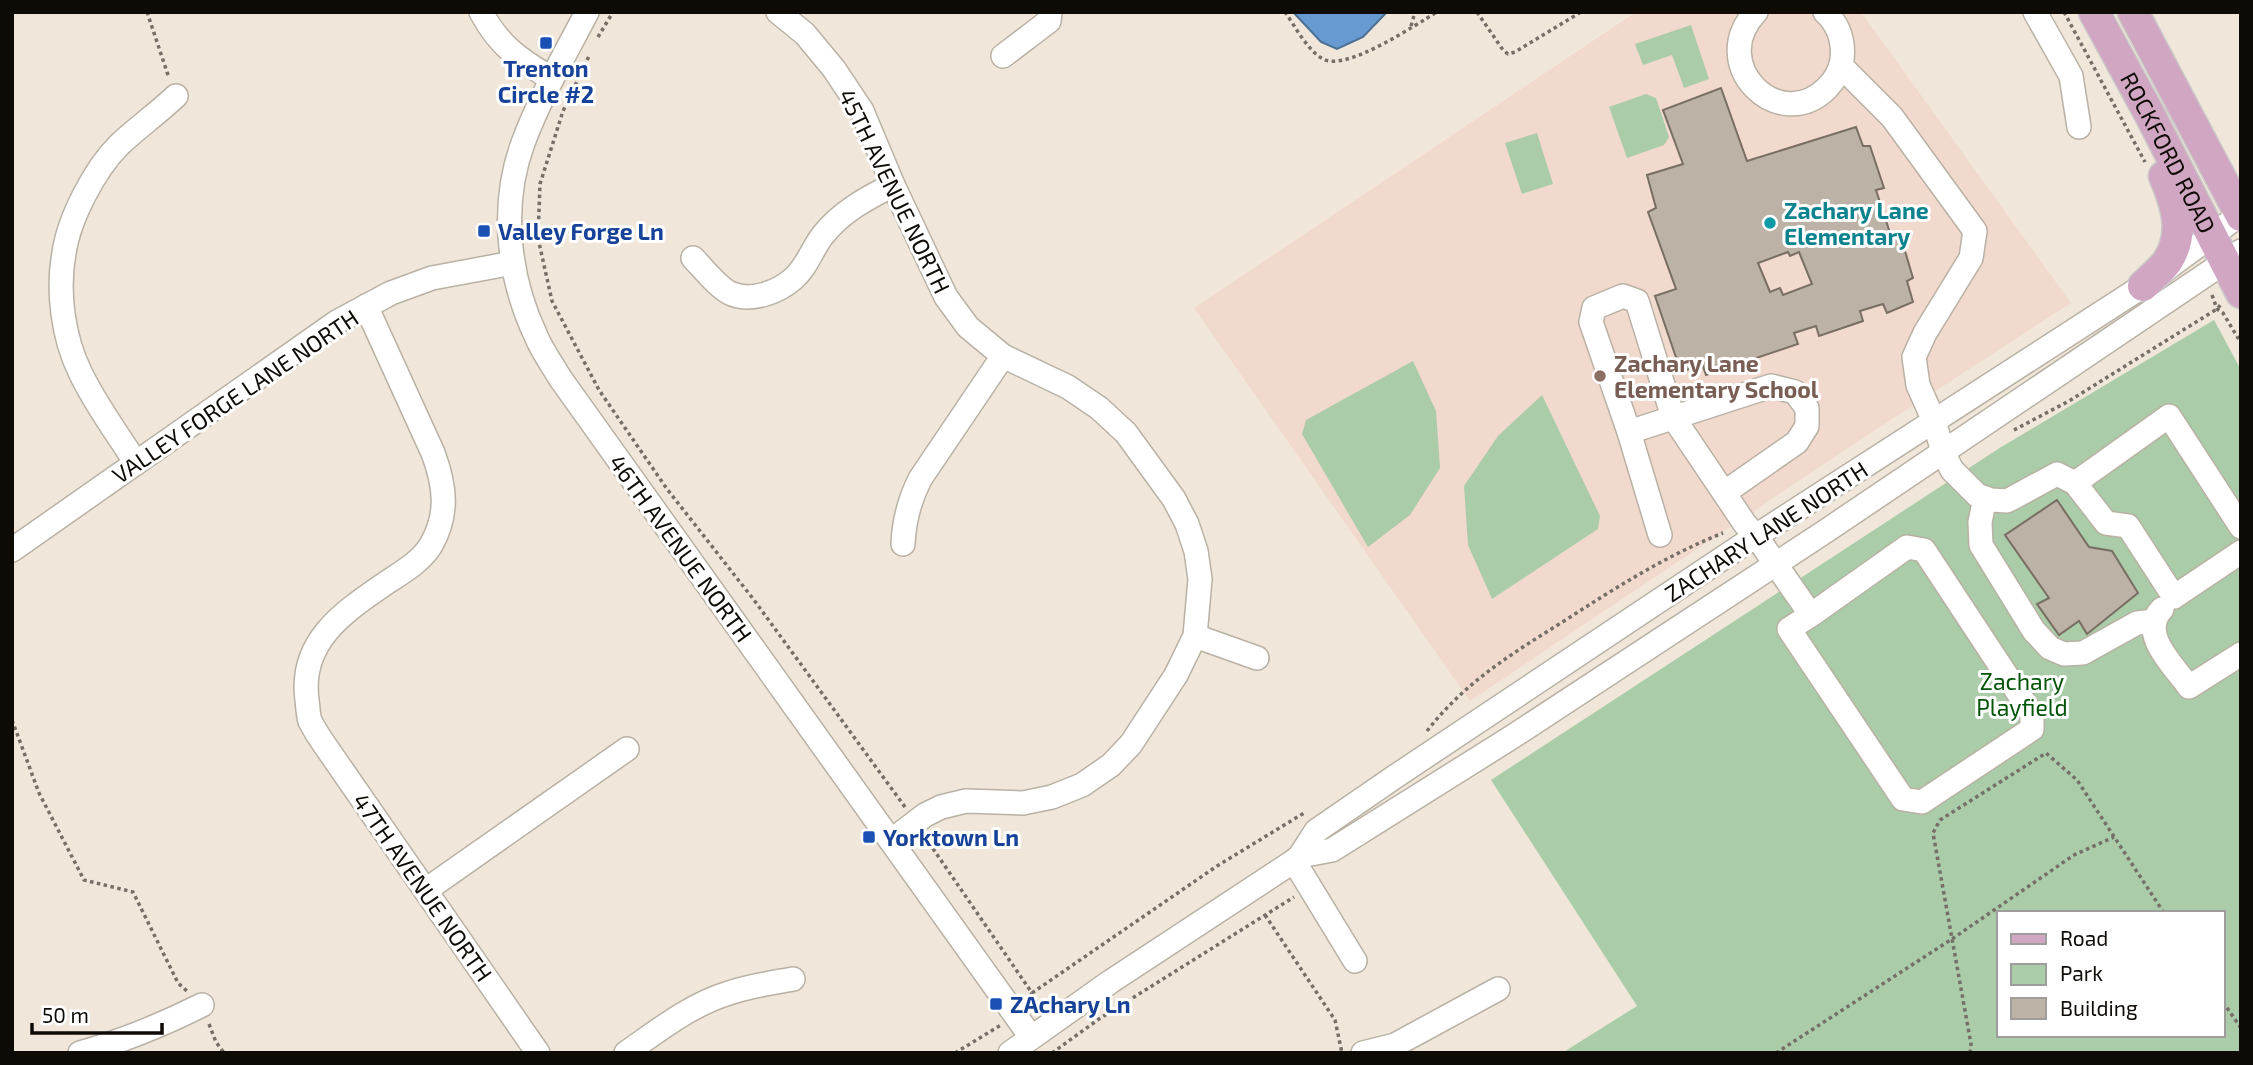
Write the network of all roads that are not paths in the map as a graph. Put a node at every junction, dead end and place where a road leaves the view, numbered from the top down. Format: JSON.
{"nodes":[{"id":1,"x":481,"y":12,"type":"edge"},
{"id":2,"x":587,"y":12,"type":"edge"},
{"id":3,"x":778,"y":12,"type":"edge"},
{"id":4,"x":1050,"y":12,"type":"edge"},
{"id":5,"x":1756,"y":12,"type":"edge"},
{"id":6,"x":1825,"y":12,"type":"edge"},
{"id":7,"x":2035,"y":12,"type":"edge"},
{"id":8,"x":2094,"y":12,"type":"edge"},
{"id":9,"x":2133,"y":12,"type":"edge"},
{"id":10,"x":1003,"y":56,"type":"dead end"},
{"id":11,"x":2123,"y":64,"type":"junction"},
{"id":12,"x":1841,"y":66,"type":"junction"},
{"id":13,"x":552,"y":79,"type":"junction"},
{"id":14,"x":176,"y":96,"type":"road end"},
{"id":15,"x":2079,"y":127,"type":"dead end"},
{"id":16,"x":893,"y":185,"type":"junction"},
{"id":17,"x":2241,"y":215,"type":"edge"},
{"id":18,"x":2211,"y":236,"type":"junction"},
{"id":19,"x":511,"y":252,"type":"junction"},
{"id":20,"x":2233,"y":257,"type":"edge"},
{"id":21,"x":693,"y":258,"type":"dead end"},
{"id":22,"x":2143,"y":286,"type":"junction"},
{"id":23,"x":2241,"y":293,"type":"edge"},
{"id":24,"x":366,"y":306,"type":"junction"},
{"id":25,"x":1003,"y":356,"type":"junction"},
{"id":26,"x":1673,"y":417,"type":"junction"},
{"id":27,"x":1934,"y":421,"type":"junction"},
{"id":28,"x":1629,"y":432,"type":"junction"},
{"id":29,"x":1943,"y":452,"type":"junction"},
{"id":30,"x":136,"y":463,"type":"junction"},
{"id":31,"x":2075,"y":483,"type":"junction"},
{"id":32,"x":1724,"y":493,"type":"junction"},
{"id":33,"x":1985,"y":498,"type":"junction"},
{"id":34,"x":2241,"y":527,"type":"edge"},
{"id":35,"x":1660,"y":535,"type":"dead end"},
{"id":36,"x":1756,"y":536,"type":"junction"},
{"id":37,"x":903,"y":544,"type":"dead end"},
{"id":38,"x":12,"y":550,"type":"edge"},
{"id":39,"x":2241,"y":552,"type":"edge"},
{"id":40,"x":1775,"y":564,"type":"junction"},
{"id":41,"x":2174,"y":597,"type":"junction"},
{"id":42,"x":1811,"y":615,"type":"junction"},
{"id":43,"x":2155,"y":621,"type":"junction"},
{"id":44,"x":1195,"y":636,"type":"junction"},
{"id":45,"x":2241,"y":654,"type":"edge"},
{"id":46,"x":1257,"y":658,"type":"dead end"},
{"id":47,"x":627,"y":749,"type":"dead end"},
{"id":48,"x":891,"y":841,"type":"junction"},
{"id":49,"x":1297,"y":858,"type":"junction"},
{"id":50,"x":426,"y":890,"type":"junction"},
{"id":51,"x":1355,"y":961,"type":"dead end"},
{"id":52,"x":793,"y":979,"type":"dead end"},
{"id":53,"x":1497,"y":989,"type":"dead end"},
{"id":54,"x":202,"y":1005,"type":"road end"},
{"id":55,"x":1031,"y":1037,"type":"junction"},
{"id":56,"x":80,"y":1053,"type":"edge"},
{"id":57,"x":538,"y":1053,"type":"edge"},
{"id":58,"x":626,"y":1053,"type":"edge"},
{"id":59,"x":1010,"y":1053,"type":"edge"},
{"id":60,"x":1363,"y":1053,"type":"edge"}],
"edges":[{"from":1,"to":13,"type":"street"},
{"from":2,"to":13,"type":"street","name":"46TH AVENUE NORTH"},
{"from":3,"to":16,"type":"street","name":"45TH AVENUE NORTH"},
{"from":4,"to":10,"type":"street"},
{"from":5,"to":12,"type":"street"},
{"from":6,"to":12,"type":"street"},
{"from":7,"to":15,"type":"street"},
{"from":8,"to":11,"type":"main road","name":"ROCKFORD ROAD"},
{"from":9,"to":17,"type":"main road","name":"ROCKFORD ROAD"},
{"from":11,"to":18,"type":"main road","name":"ROCKFORD ROAD"},
{"from":11,"to":22,"type":"main road"},
{"from":12,"to":27,"type":"street"},
{"from":13,"to":19,"type":"street","name":"46TH AVENUE NORTH"},
{"from":14,"to":30,"type":"street"},
{"from":16,"to":21,"type":"street"},
{"from":16,"to":25,"type":"street","name":"45TH AVENUE NORTH"},
{"from":17,"to":18,"type":"street","name":"ZACHARY LANE NORTH"},
{"from":18,"to":20,"type":"main road","name":"ROCKFORD ROAD"},
{"from":18,"to":22,"type":"street","name":"ZACHARY LANE NORTH"},
{"from":19,"to":24,"type":"street","name":"VALLEY FORGE LANE NORTH"},
{"from":19,"to":48,"type":"street","name":"46TH AVENUE NORTH"},
{"from":20,"to":23,"type":"main road","name":"ROCKFORD ROAD"},
{"from":20,"to":29,"type":"street","name":"ZACHARY LANE NORTH"},
{"from":22,"to":27,"type":"street","name":"ZACHARY LANE NORTH"},
{"from":24,"to":30,"type":"street","name":"VALLEY FORGE LANE NORTH"},
{"from":24,"to":50,"type":"street","name":"47TH AVENUE NORTH"},
{"from":25,"to":37,"type":"street"},
{"from":25,"to":44,"type":"street","name":"45TH AVENUE NORTH"},
{"from":26,"to":28,"type":"street"},
{"from":26,"to":28,"type":"street"},
{"from":26,"to":32,"type":"street"},
{"from":26,"to":32,"type":"street"},
{"from":27,"to":29,"type":"street"},
{"from":27,"to":36,"type":"street","name":"ZACHARY LANE NORTH"},
{"from":28,"to":35,"type":"street"},
{"from":29,"to":33,"type":"street"},
{"from":29,"to":40,"type":"street","name":"ZACHARY LANE NORTH"},
{"from":30,"to":38,"type":"street","name":"VALLEY FORGE LANE NORTH"},
{"from":31,"to":33,"type":"street"},
{"from":31,"to":34,"type":"street"},
{"from":31,"to":41,"type":"street"},
{"from":32,"to":36,"type":"street"},
{"from":33,"to":43,"type":"street"},
{"from":36,"to":40,"type":"street"},
{"from":36,"to":49,"type":"street","name":"ZACHARY LANE NORTH"},
{"from":39,"to":41,"type":"street"},
{"from":40,"to":42,"type":"street"},
{"from":40,"to":49,"type":"street","name":"ZACHARY LANE NORTH"},
{"from":41,"to":43,"type":"street"},
{"from":42,"to":42,"type":"street"},
{"from":43,"to":45,"type":"street"},
{"from":44,"to":46,"type":"street"},
{"from":44,"to":48,"type":"street"},
{"from":47,"to":50,"type":"street"},
{"from":48,"to":55,"type":"street","name":"46TH AVENUE NORTH"},
{"from":49,"to":51,"type":"street"},
{"from":49,"to":55,"type":"street","name":"ZACHARY LANE NORTH"},
{"from":50,"to":57,"type":"street","name":"47TH AVENUE NORTH"},
{"from":52,"to":58,"type":"street"},
{"from":53,"to":60,"type":"street"},
{"from":54,"to":56,"type":"street"},
{"from":55,"to":59,"type":"street","name":"ZACHARY LANE NORTH"}]}
